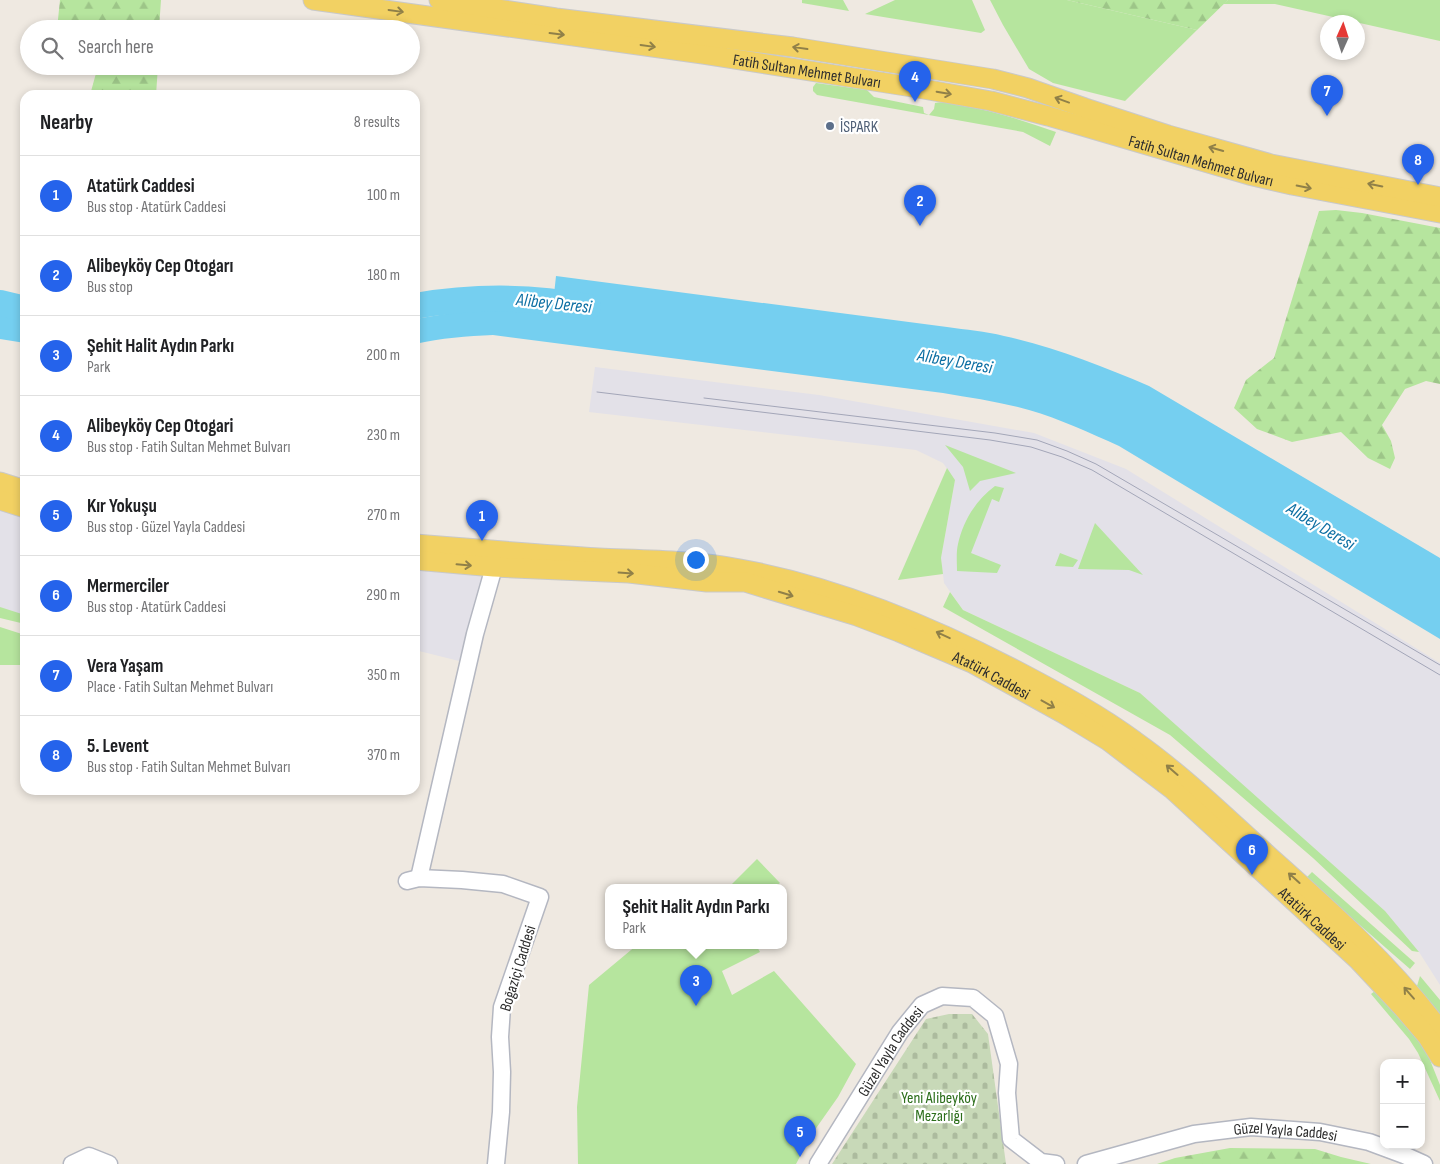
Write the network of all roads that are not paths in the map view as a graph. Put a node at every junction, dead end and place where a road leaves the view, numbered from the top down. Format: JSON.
{"nodes":[{"id":1,"x":313,"y":0,"type":"edge"},
{"id":2,"x":439,"y":0,"type":"edge"},
{"id":3,"x":600,"y":32,"type":"junction"},
{"id":4,"x":901,"y":64,"type":"junction"},
{"id":5,"x":809,"y":71,"type":"junction"},
{"id":6,"x":1440,"y":197,"type":"edge"},
{"id":7,"x":1440,"y":213,"type":"edge"},
{"id":8,"x":0,"y":482,"type":"edge"},
{"id":9,"x":20,"y":488,"type":"edge"},
{"id":10,"x":0,"y":500,"type":"edge"},
{"id":11,"x":20,"y":506,"type":"edge"},
{"id":12,"x":420,"y":545,"type":"edge"},
{"id":13,"x":496,"y":559,"type":"junction"},
{"id":14,"x":420,"y":560,"type":"edge"},
{"id":15,"x":707,"y":573,"type":"junction"},
{"id":16,"x":1440,"y":1030,"type":"edge"},
{"id":17,"x":1440,"y":1057,"type":"edge"},
{"id":18,"x":72,"y":1164,"type":"edge"},
{"id":19,"x":109,"y":1164,"type":"edge"},
{"id":20,"x":496,"y":1164,"type":"edge"},
{"id":21,"x":818,"y":1164,"type":"edge"},
{"id":22,"x":1056,"y":1164,"type":"edge"},
{"id":23,"x":1086,"y":1164,"type":"edge"},
{"id":24,"x":1424,"y":1164,"type":"edge"}],
"edges":[{"from":1,"to":3,"type":"main road","name":"Fatih Sultan Mehmet Bulvarı","one_way":true},
{"from":2,"to":3,"type":"main road","name":"Fatih Sultan Mehmet Bulvarı"},
{"from":4,"to":3,"type":"main road","name":"Fatih Sultan Mehmet Bulvarı","one_way":true},
{"from":3,"to":5,"type":"main road","name":"Fatih Sultan Mehmet Bulvarı","one_way":true},
{"from":4,"to":5,"type":"main road"},
{"from":6,"to":4,"type":"main road","name":"Fatih Sultan Mehmet Bulvarı","one_way":true},
{"from":5,"to":7,"type":"main road","name":"Fatih Sultan Mehmet Bulvarı","one_way":true},
{"from":8,"to":9,"type":"main road"},
{"from":10,"to":11,"type":"main road"},
{"from":12,"to":13,"type":"main road","name":"Atatürk Caddesi"},
{"from":14,"to":13,"type":"main road","name":"Atatürk Caddesi","one_way":true},
{"from":13,"to":15,"type":"main road","name":"Atatürk Caddesi"},
{"from":13,"to":20,"type":"main road","name":"Boğaziçi Caddesi"},
{"from":16,"to":15,"type":"main road","name":"Atatürk Caddesi","one_way":true},
{"from":15,"to":17,"type":"main road","name":"Atatürk Caddesi","one_way":true},
{"from":18,"to":19,"type":"main road"},
{"from":21,"to":22,"type":"main road","name":"Güzel Yayla Caddesi"},
{"from":23,"to":24,"type":"main road","name":"Güzel Yayla Caddesi"}]}
